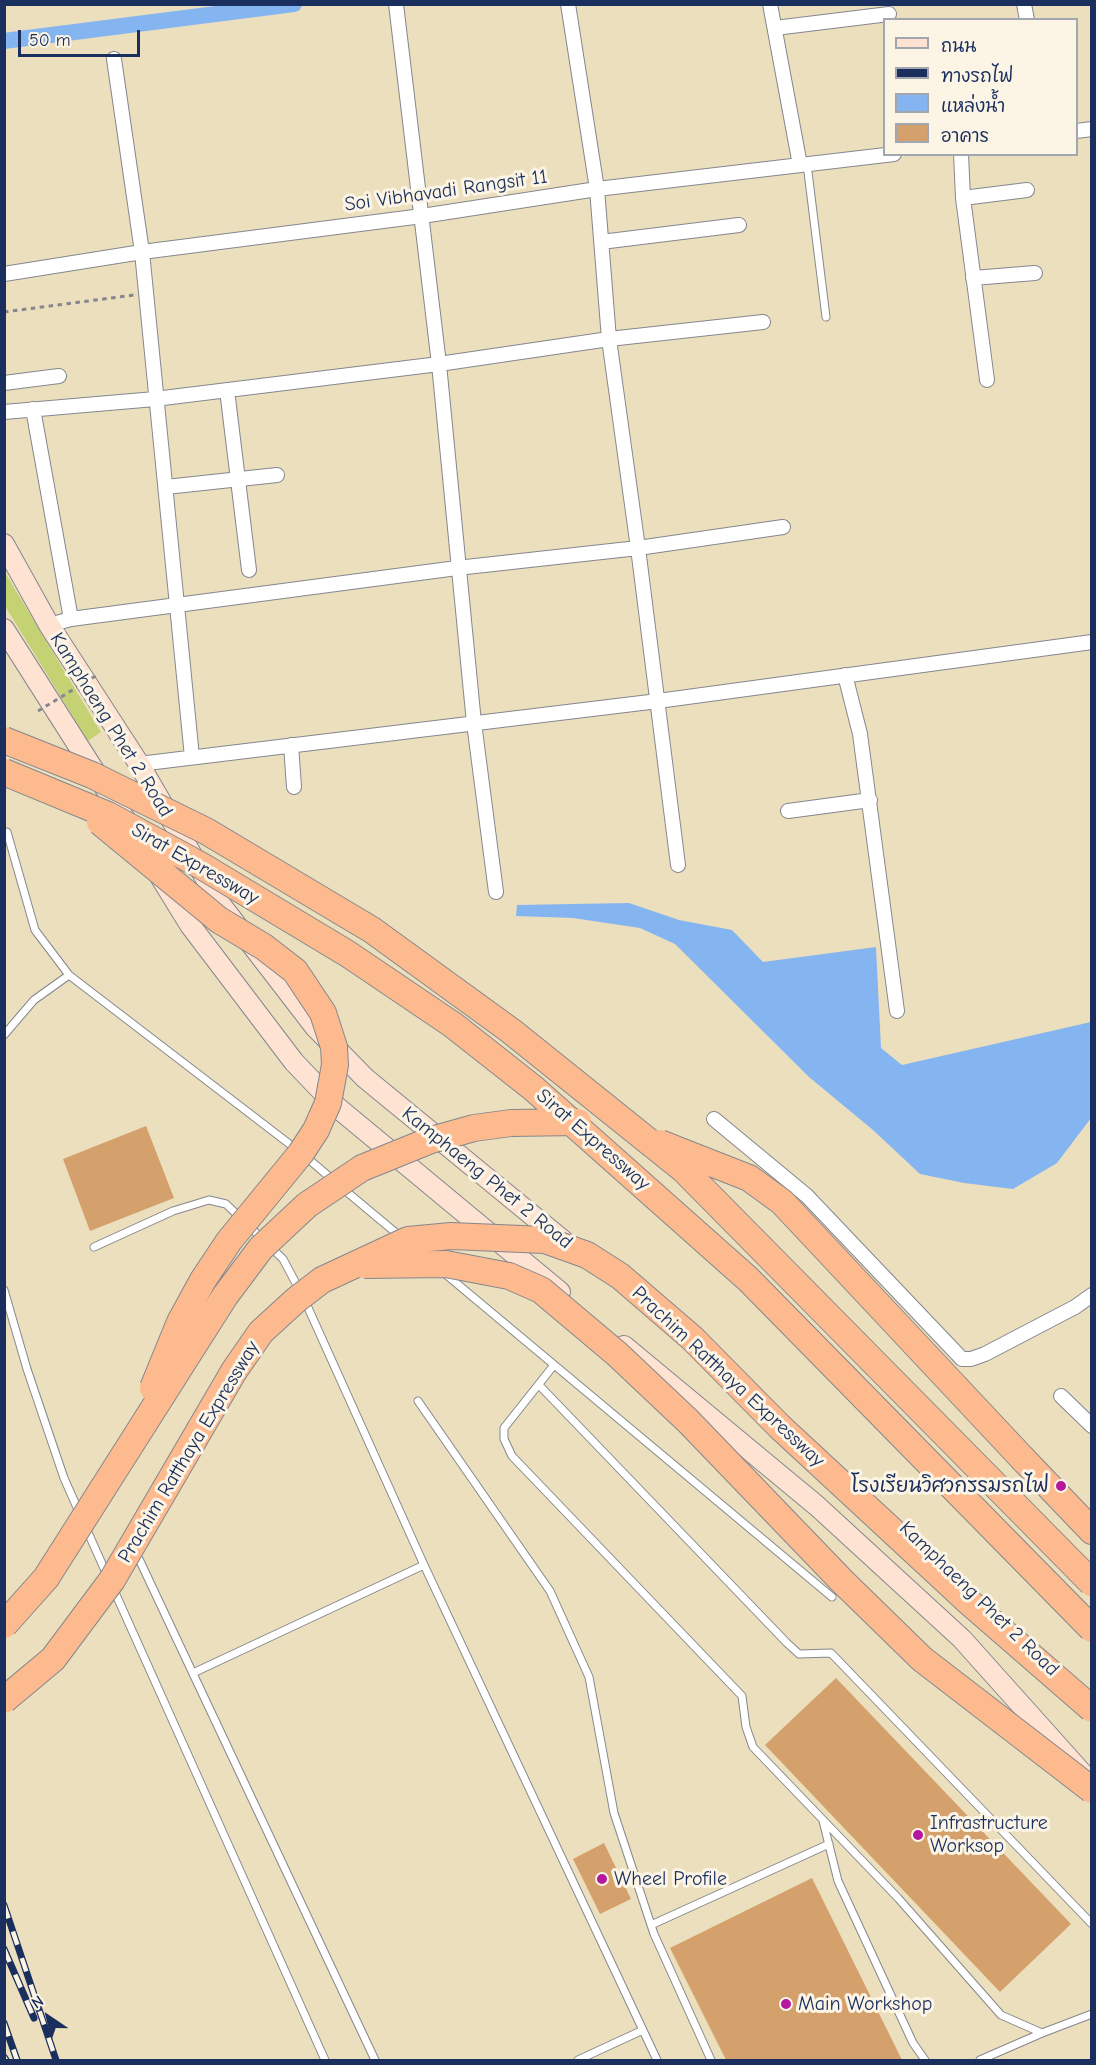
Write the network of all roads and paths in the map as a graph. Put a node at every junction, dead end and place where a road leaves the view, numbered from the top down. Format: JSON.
{"nodes":[{"id":1,"x":396,"y":4,"type":"edge"},
{"id":2,"x":567,"y":4,"type":"edge"},
{"id":3,"x":770,"y":4,"type":"edge"},
{"id":4,"x":888,"y":13,"type":"edge"},
{"id":5,"x":775,"y":28,"type":"junction"},
{"id":6,"x":114,"y":59,"type":"dead end"},
{"id":7,"x":883,"y":155,"type":"edge"},
{"id":8,"x":961,"y":156,"type":"edge"},
{"id":9,"x":804,"y":165,"type":"junction"},
{"id":10,"x":597,"y":189,"type":"junction"},
{"id":11,"x":1027,"y":190,"type":"dead end"},
{"id":12,"x":963,"y":198,"type":"junction"},
{"id":13,"x":422,"y":216,"type":"junction"},
{"id":14,"x":739,"y":225,"type":"dead end"},
{"id":15,"x":601,"y":242,"type":"junction"},
{"id":16,"x":142,"y":252,"type":"junction"},
{"id":17,"x":1035,"y":273,"type":"dead end"},
{"id":18,"x":4,"y":274,"type":"edge"},
{"id":19,"x":973,"y":278,"type":"junction"},
{"id":20,"x":146,"y":293,"type":"junction"},
{"id":21,"x":4,"y":312,"type":"edge"},
{"id":22,"x":826,"y":317,"type":"dead end"},
{"id":23,"x":764,"y":322,"type":"dead end"},
{"id":24,"x":609,"y":339,"type":"junction"},
{"id":25,"x":439,"y":364,"type":"junction"},
{"id":26,"x":59,"y":376,"type":"dead end"},
{"id":27,"x":987,"y":380,"type":"dead end"},
{"id":28,"x":4,"y":383,"type":"edge"},
{"id":29,"x":227,"y":390,"type":"junction"},
{"id":30,"x":155,"y":399,"type":"junction"},
{"id":31,"x":33,"y":408,"type":"junction"},
{"id":32,"x":4,"y":412,"type":"edge"},
{"id":33,"x":278,"y":475,"type":"dead end"},
{"id":34,"x":237,"y":479,"type":"junction"},
{"id":35,"x":166,"y":487,"type":"junction"},
{"id":36,"x":783,"y":527,"type":"dead end"},
{"id":37,"x":4,"y":544,"type":"edge"},
{"id":38,"x":638,"y":548,"type":"junction"},
{"id":39,"x":457,"y":568,"type":"junction"},
{"id":40,"x":249,"y":570,"type":"dead end"},
{"id":41,"x":177,"y":605,"type":"junction"},
{"id":42,"x":71,"y":619,"type":"junction"},
{"id":43,"x":49,"y":625,"type":"junction"},
{"id":44,"x":4,"y":629,"type":"edge"},
{"id":45,"x":1092,"y":642,"type":"edge"},
{"id":46,"x":99,"y":674,"type":"dead end"},
{"id":47,"x":845,"y":675,"type":"junction"},
{"id":48,"x":658,"y":701,"type":"junction"},
{"id":49,"x":38,"y":711,"type":"dead end"},
{"id":50,"x":474,"y":723,"type":"junction"},
{"id":51,"x":4,"y":740,"type":"edge"},
{"id":52,"x":291,"y":745,"type":"junction"},
{"id":53,"x":192,"y":756,"type":"junction"},
{"id":54,"x":139,"y":764,"type":"junction"},
{"id":55,"x":4,"y":772,"type":"edge"},
{"id":56,"x":294,"y":787,"type":"dead end"},
{"id":57,"x":870,"y":800,"type":"junction"},
{"id":58,"x":76,"y":802,"type":"junction"},
{"id":59,"x":789,"y":811,"type":"dead end"},
{"id":60,"x":7,"y":832,"type":"dead end"},
{"id":61,"x":678,"y":865,"type":"dead end"},
{"id":62,"x":496,"y":892,"type":"dead end"},
{"id":63,"x":69,"y":975,"type":"junction"},
{"id":64,"x":897,"y":1011,"type":"dead end"},
{"id":65,"x":4,"y":1035,"type":"edge"},
{"id":66,"x":714,"y":1119,"type":"dead end"},
{"id":67,"x":94,"y":1247,"type":"dead end"},
{"id":68,"x":417,"y":1250,"type":"dead end"},
{"id":69,"x":426,"y":1258,"type":"dead end"},
{"id":70,"x":355,"y":1266,"type":"junction"},
{"id":71,"x":4,"y":1290,"type":"edge"},
{"id":72,"x":1092,"y":1295,"type":"edge"},
{"id":73,"x":554,"y":1365,"type":"junction"},
{"id":74,"x":539,"y":1384,"type":"junction"},
{"id":75,"x":1061,"y":1396,"type":"dead end"},
{"id":76,"x":418,"y":1401,"type":"dead end"},
{"id":77,"x":1092,"y":1426,"type":"edge"},
{"id":78,"x":131,"y":1441,"type":"junction"},
{"id":79,"x":1092,"y":1531,"type":"edge"},
{"id":80,"x":139,"y":1559,"type":"dead end"},
{"id":81,"x":424,"y":1565,"type":"junction"},
{"id":82,"x":1092,"y":1583,"type":"edge"},
{"id":83,"x":832,"y":1597,"type":"dead end"},
{"id":84,"x":4,"y":1625,"type":"edge"},
{"id":85,"x":1092,"y":1629,"type":"edge"},
{"id":86,"x":193,"y":1673,"type":"junction"},
{"id":87,"x":4,"y":1700,"type":"edge"},
{"id":88,"x":1092,"y":1708,"type":"edge"},
{"id":89,"x":1092,"y":1784,"type":"edge"},
{"id":90,"x":1092,"y":1790,"type":"edge"},
{"id":91,"x":823,"y":1821,"type":"junction"},
{"id":92,"x":829,"y":1844,"type":"junction"},
{"id":93,"x":1092,"y":1924,"type":"edge"},
{"id":94,"x":651,"y":1925,"type":"junction"},
{"id":95,"x":1092,"y":2014,"type":"edge"},
{"id":96,"x":643,"y":2030,"type":"junction"},
{"id":97,"x":1042,"y":2033,"type":"junction"},
{"id":98,"x":325,"y":2061,"type":"edge"},
{"id":99,"x":375,"y":2061,"type":"edge"},
{"id":100,"x":578,"y":2061,"type":"edge"},
{"id":101,"x":657,"y":2061,"type":"edge"},
{"id":102,"x":711,"y":2061,"type":"edge"},
{"id":103,"x":925,"y":2061,"type":"edge"},
{"id":104,"x":980,"y":2061,"type":"edge"}],
"edges":[{"from":1,"to":13,"type":"street"},
{"from":2,"to":10,"type":"street"},
{"from":3,"to":5,"type":"street"},
{"from":4,"to":5,"type":"street"},
{"from":5,"to":9,"type":"street"},
{"from":6,"to":16,"type":"street"},
{"from":7,"to":9,"type":"street","name":"Soi Vibhavadi Rangsit 11"},
{"from":8,"to":12,"type":"street"},
{"from":9,"to":10,"type":"street","name":"Soi Vibhavadi Rangsit 11"},
{"from":9,"to":22,"type":"lane"},
{"from":10,"to":13,"type":"street","name":"Soi Vibhavadi Rangsit 11"},
{"from":10,"to":15,"type":"street"},
{"from":11,"to":12,"type":"street"},
{"from":12,"to":19,"type":"street"},
{"from":13,"to":16,"type":"street","name":"Soi Vibhavadi Rangsit 11"},
{"from":13,"to":25,"type":"street"},
{"from":14,"to":15,"type":"street"},
{"from":15,"to":24,"type":"street"},
{"from":16,"to":18,"type":"street","name":"Soi Vibhavadi Rangsit 11"},
{"from":16,"to":20,"type":"street"},
{"from":17,"to":19,"type":"street"},
{"from":19,"to":27,"type":"street"},
{"from":20,"to":21,"type":"path"},
{"from":20,"to":30,"type":"street"},
{"from":23,"to":24,"type":"street"},
{"from":24,"to":25,"type":"street"},
{"from":24,"to":38,"type":"street"},
{"from":25,"to":29,"type":"street"},
{"from":25,"to":39,"type":"street"},
{"from":26,"to":28,"type":"street"},
{"from":29,"to":30,"type":"street"},
{"from":29,"to":34,"type":"street"},
{"from":30,"to":31,"type":"street"},
{"from":30,"to":35,"type":"street"},
{"from":31,"to":32,"type":"street"},
{"from":31,"to":42,"type":"street"},
{"from":33,"to":34,"type":"street"},
{"from":34,"to":35,"type":"street"},
{"from":34,"to":40,"type":"street"},
{"from":35,"to":41,"type":"street"},
{"from":36,"to":38,"type":"street"},
{"from":37,"to":43,"type":"main road","name":"Kamphaeng Phet 2 Road"},
{"from":38,"to":39,"type":"street"},
{"from":38,"to":48,"type":"street"},
{"from":39,"to":41,"type":"street"},
{"from":39,"to":50,"type":"street"},
{"from":41,"to":42,"type":"street"},
{"from":41,"to":53,"type":"street"},
{"from":42,"to":43,"type":"street"},
{"from":43,"to":54,"type":"main road","name":"Kamphaeng Phet 2 Road"},
{"from":44,"to":89,"type":"main road","name":"Kamphaeng Phet 2 Road"},
{"from":45,"to":47,"type":"street"},
{"from":46,"to":49,"type":"path","bridge":true},
{"from":47,"to":48,"type":"street"},
{"from":47,"to":57,"type":"street"},
{"from":48,"to":50,"type":"street"},
{"from":48,"to":61,"type":"street"},
{"from":50,"to":52,"type":"street"},
{"from":50,"to":62,"type":"street"},
{"from":51,"to":82,"type":"highway","name":"Sirat Expressway","bridge":true},
{"from":52,"to":53,"type":"street"},
{"from":52,"to":56,"type":"street"},
{"from":53,"to":54,"type":"street"},
{"from":54,"to":88,"type":"main road","name":"Kamphaeng Phet 2 Road"},
{"from":55,"to":58,"type":"highway","name":"Sirat Expressway","bridge":true},
{"from":57,"to":59,"type":"street"},
{"from":57,"to":64,"type":"street"},
{"from":58,"to":78,"type":"highway","bridge":true},
{"from":58,"to":85,"type":"highway","name":"Sirat Expressway","bridge":true},
{"from":60,"to":63,"type":"lane"},
{"from":63,"to":65,"type":"lane"},
{"from":63,"to":68,"type":"lane"},
{"from":66,"to":72,"type":"street"},
{"from":67,"to":81,"type":"lane"},
{"from":69,"to":73,"type":"lane"},
{"from":70,"to":87,"type":"highway","name":"Prachim Ratthaya Expressway","bridge":true},
{"from":70,"to":88,"type":"highway","name":"Prachim Ratthaya Expressway","bridge":true},
{"from":70,"to":90,"type":"highway","bridge":true},
{"from":71,"to":98,"type":"lane"},
{"from":73,"to":74,"type":"lane"},
{"from":73,"to":83,"type":"lane"},
{"from":74,"to":91,"type":"lane"},
{"from":74,"to":93,"type":"lane"},
{"from":75,"to":77,"type":"street"},
{"from":76,"to":94,"type":"lane"},
{"from":78,"to":79,"type":"highway","bridge":true},
{"from":78,"to":84,"type":"highway","bridge":true},
{"from":80,"to":86,"type":"lane"},
{"from":81,"to":86,"type":"lane"},
{"from":81,"to":96,"type":"lane"},
{"from":86,"to":99,"type":"lane"},
{"from":91,"to":92,"type":"lane"},
{"from":91,"to":97,"type":"lane"},
{"from":92,"to":94,"type":"lane"},
{"from":92,"to":103,"type":"lane"},
{"from":94,"to":102,"type":"lane"},
{"from":95,"to":97,"type":"lane"},
{"from":96,"to":100,"type":"lane"},
{"from":96,"to":101,"type":"lane"},
{"from":97,"to":104,"type":"lane"}]}
